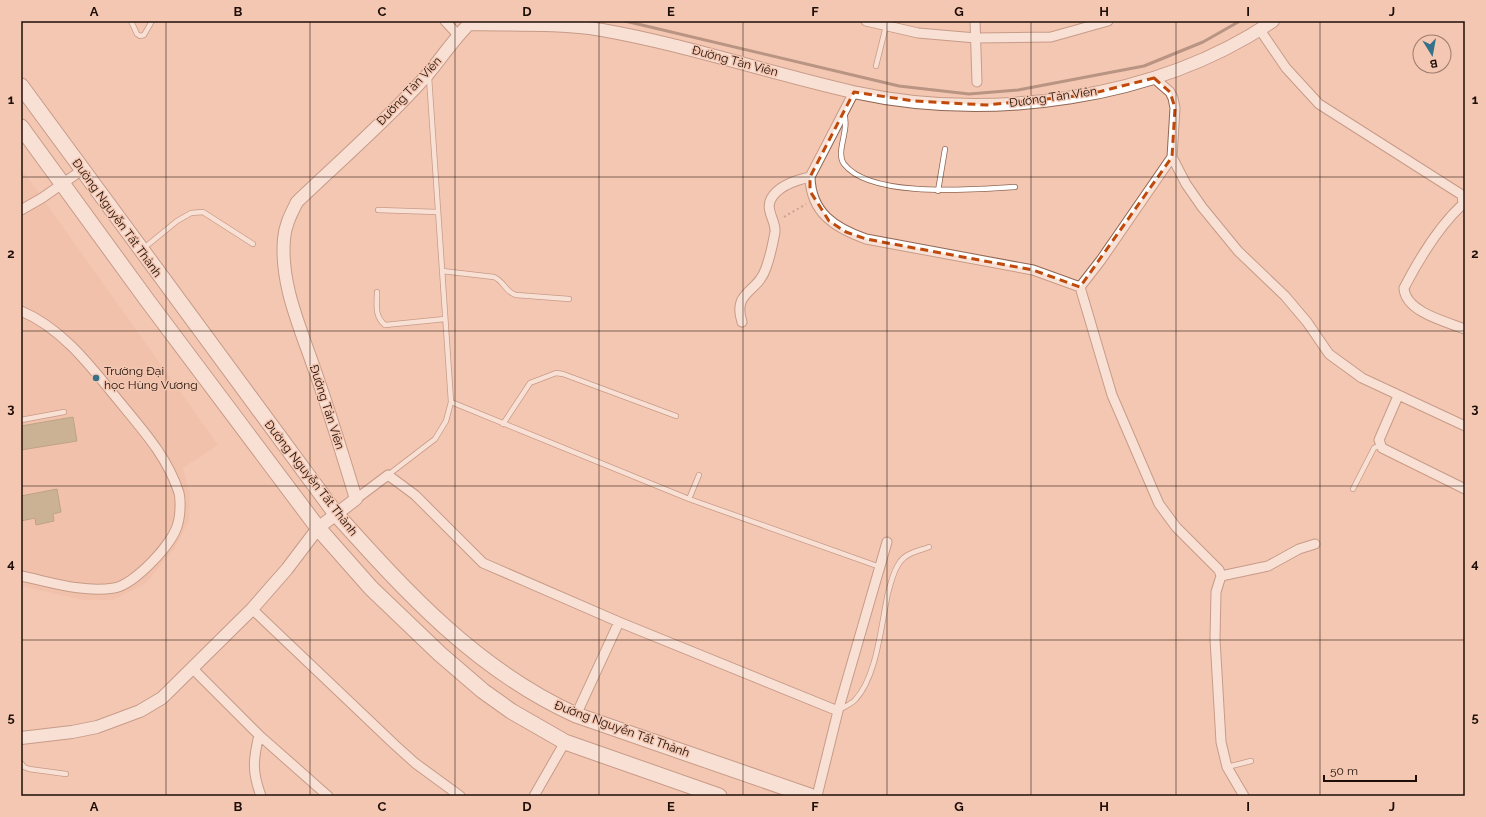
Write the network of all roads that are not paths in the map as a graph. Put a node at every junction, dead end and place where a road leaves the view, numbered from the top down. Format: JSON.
{"nodes":[{"id":1,"x":131,"y":21,"type":"edge"},
{"id":2,"x":152,"y":21,"type":"edge"},
{"id":3,"x":445,"y":21,"type":"edge"},
{"id":4,"x":866,"y":21,"type":"edge"},
{"id":5,"x":976,"y":21,"type":"edge"},
{"id":6,"x":1108,"y":21,"type":"edge"},
{"id":7,"x":1273,"y":21,"type":"edge"},
{"id":8,"x":468,"y":22,"type":"edge"},
{"id":9,"x":886,"y":26,"type":"junction"},
{"id":10,"x":1260,"y":30,"type":"junction"},
{"id":11,"x":458,"y":35,"type":"junction"},
{"id":12,"x":976,"y":38,"type":"junction"},
{"id":13,"x":876,"y":66,"type":"dead end"},
{"id":14,"x":429,"y":73,"type":"junction"},
{"id":15,"x":1154,"y":78,"type":"junction"},
{"id":16,"x":977,"y":82,"type":"dead end"},
{"id":17,"x":21,"y":86,"type":"edge"},
{"id":18,"x":854,"y":92,"type":"junction"},
{"id":19,"x":843,"y":113,"type":"junction"},
{"id":20,"x":21,"y":126,"type":"edge"},
{"id":21,"x":945,"y":148,"type":"dead end"},
{"id":22,"x":1172,"y":157,"type":"junction"},
{"id":23,"x":82,"y":170,"type":"junction"},
{"id":24,"x":810,"y":177,"type":"junction"},
{"id":25,"x":62,"y":184,"type":"junction"},
{"id":26,"x":1015,"y":187,"type":"dead end"},
{"id":27,"x":938,"y":191,"type":"junction"},
{"id":28,"x":1464,"y":200,"type":"edge"},
{"id":29,"x":21,"y":210,"type":"edge"},
{"id":30,"x":378,"y":210,"type":"dead end"},
{"id":31,"x":437,"y":212,"type":"junction"},
{"id":32,"x":253,"y":244,"type":"dead end"},
{"id":33,"x":141,"y":251,"type":"junction"},
{"id":34,"x":442,"y":271,"type":"junction"},
{"id":35,"x":1080,"y":287,"type":"junction"},
{"id":36,"x":377,"y":292,"type":"dead end"},
{"id":37,"x":569,"y":299,"type":"dead end"},
{"id":38,"x":21,"y":311,"type":"edge"},
{"id":39,"x":445,"y":319,"type":"junction"},
{"id":40,"x":742,"y":322,"type":"dead end"},
{"id":41,"x":1465,"y":329,"type":"edge"},
{"id":42,"x":1398,"y":396,"type":"junction"},
{"id":43,"x":451,"y":402,"type":"junction"},
{"id":44,"x":64,"y":412,"type":"dead end"},
{"id":45,"x":676,"y":416,"type":"dead end"},
{"id":46,"x":21,"y":420,"type":"edge"},
{"id":47,"x":503,"y":424,"type":"junction"},
{"id":48,"x":1465,"y":426,"type":"edge"},
{"id":49,"x":1380,"y":445,"type":"junction"},
{"id":50,"x":388,"y":475,"type":"junction"},
{"id":51,"x":699,"y":475,"type":"dead end"},
{"id":52,"x":1354,"y":489,"type":"dead end"},
{"id":53,"x":1465,"y":489,"type":"edge"},
{"id":54,"x":356,"y":499,"type":"junction"},
{"id":55,"x":689,"y":499,"type":"junction"},
{"id":56,"x":336,"y":514,"type":"junction"},
{"id":57,"x":318,"y":528,"type":"junction"},
{"id":58,"x":887,"y":542,"type":"dead end"},
{"id":59,"x":1315,"y":544,"type":"dead end"},
{"id":60,"x":929,"y":547,"type":"dead end"},
{"id":61,"x":880,"y":567,"type":"junction"},
{"id":62,"x":21,"y":576,"type":"edge"},
{"id":63,"x":1221,"y":576,"type":"junction"},
{"id":64,"x":252,"y":609,"type":"junction"},
{"id":65,"x":619,"y":622,"type":"junction"},
{"id":66,"x":192,"y":668,"type":"junction"},
{"id":67,"x":838,"y":711,"type":"junction"},
{"id":68,"x":576,"y":715,"type":"junction"},
{"id":69,"x":259,"y":735,"type":"junction"},
{"id":70,"x":21,"y":738,"type":"edge"},
{"id":71,"x":565,"y":742,"type":"junction"},
{"id":72,"x":1251,"y":761,"type":"dead end"},
{"id":73,"x":21,"y":764,"type":"edge"},
{"id":74,"x":1227,"y":767,"type":"junction"},
{"id":75,"x":66,"y":774,"type":"dead end"},
{"id":76,"x":261,"y":796,"type":"edge"},
{"id":77,"x":328,"y":796,"type":"edge"},
{"id":78,"x":460,"y":796,"type":"edge"},
{"id":79,"x":534,"y":796,"type":"edge"},
{"id":80,"x":719,"y":796,"type":"edge"},
{"id":81,"x":810,"y":796,"type":"edge"},
{"id":82,"x":817,"y":796,"type":"edge"},
{"id":83,"x":1244,"y":796,"type":"edge"}],
"edges":[{"from":1,"to":2,"type":"lane"},
{"from":3,"to":11,"type":"street"},
{"from":4,"to":9,"type":"street"},
{"from":5,"to":12,"type":"street"},
{"from":6,"to":12,"type":"street"},
{"from":7,"to":10,"type":"street","name":"Đường Tản Viên"},
{"from":8,"to":11,"type":"street","name":"Đường Tản Viên"},
{"from":8,"to":18,"type":"street","name":"Đường Tản Viên"},
{"from":9,"to":12,"type":"street"},
{"from":9,"to":13,"type":"lane"},
{"from":10,"to":15,"type":"street","name":"Đường Tản Viên"},
{"from":10,"to":28,"type":"street"},
{"from":11,"to":14,"type":"street","name":"Đường Tản Viên"},
{"from":12,"to":16,"type":"street"},
{"from":14,"to":31,"type":"lane"},
{"from":14,"to":54,"type":"street","name":"Đường Tản Viên"},
{"from":15,"to":18,"type":"street","name":"Đường Tản Viên"},
{"from":15,"to":22,"type":"street"},
{"from":17,"to":23,"type":"main road","name":"Đường Nguyễn Tất Thành"},
{"from":18,"to":19,"type":"street"},
{"from":19,"to":24,"type":"street"},
{"from":19,"to":27,"type":"lane"},
{"from":20,"to":25,"type":"main road","name":"Đường Nguyễn Tất Thành"},
{"from":21,"to":27,"type":"lane"},
{"from":22,"to":35,"type":"street"},
{"from":22,"to":42,"type":"street"},
{"from":23,"to":25,"type":"street"},
{"from":23,"to":33,"type":"main road","name":"Đường Nguyễn Tất Thành"},
{"from":24,"to":35,"type":"street"},
{"from":24,"to":40,"type":"street"},
{"from":25,"to":29,"type":"street"},
{"from":25,"to":57,"type":"main road","name":"Đường Nguyễn Tất Thành"},
{"from":26,"to":27,"type":"lane"},
{"from":28,"to":41,"type":"street"},
{"from":30,"to":31,"type":"lane"},
{"from":31,"to":34,"type":"lane"},
{"from":32,"to":33,"type":"lane"},
{"from":33,"to":56,"type":"main road","name":"Đường Nguyễn Tất Thành"},
{"from":34,"to":37,"type":"lane"},
{"from":34,"to":39,"type":"lane"},
{"from":35,"to":63,"type":"street"},
{"from":36,"to":39,"type":"lane"},
{"from":38,"to":62,"type":"street"},
{"from":39,"to":43,"type":"lane"},
{"from":42,"to":48,"type":"street"},
{"from":42,"to":49,"type":"street"},
{"from":43,"to":47,"type":"lane"},
{"from":43,"to":50,"type":"lane"},
{"from":44,"to":46,"type":"lane"},
{"from":45,"to":47,"type":"lane"},
{"from":47,"to":55,"type":"lane"},
{"from":49,"to":52,"type":"lane"},
{"from":49,"to":53,"type":"street"},
{"from":50,"to":54,"type":"street"},
{"from":50,"to":65,"type":"street"},
{"from":51,"to":55,"type":"lane"},
{"from":54,"to":56,"type":"street"},
{"from":55,"to":61,"type":"lane"},
{"from":56,"to":57,"type":"street"},
{"from":56,"to":68,"type":"main road","name":"Đường Nguyễn Tất Thành"},
{"from":57,"to":64,"type":"street"},
{"from":57,"to":71,"type":"main road","name":"Đường Nguyễn Tất Thành"},
{"from":58,"to":61,"type":"street"},
{"from":59,"to":63,"type":"street"},
{"from":60,"to":67,"type":"lane"},
{"from":61,"to":67,"type":"street"},
{"from":63,"to":74,"type":"street"},
{"from":64,"to":66,"type":"street"},
{"from":64,"to":78,"type":"street"},
{"from":65,"to":67,"type":"street"},
{"from":65,"to":68,"type":"street"},
{"from":66,"to":69,"type":"street"},
{"from":66,"to":70,"type":"street"},
{"from":67,"to":82,"type":"street"},
{"from":68,"to":81,"type":"main road","name":"Đường Nguyễn Tất Thành"},
{"from":69,"to":76,"type":"street"},
{"from":69,"to":77,"type":"street"},
{"from":71,"to":79,"type":"street"},
{"from":71,"to":80,"type":"main road","name":"Đường Nguyễn Tất Thành"},
{"from":72,"to":74,"type":"lane"},
{"from":73,"to":75,"type":"lane"},
{"from":74,"to":83,"type":"street"}]}
